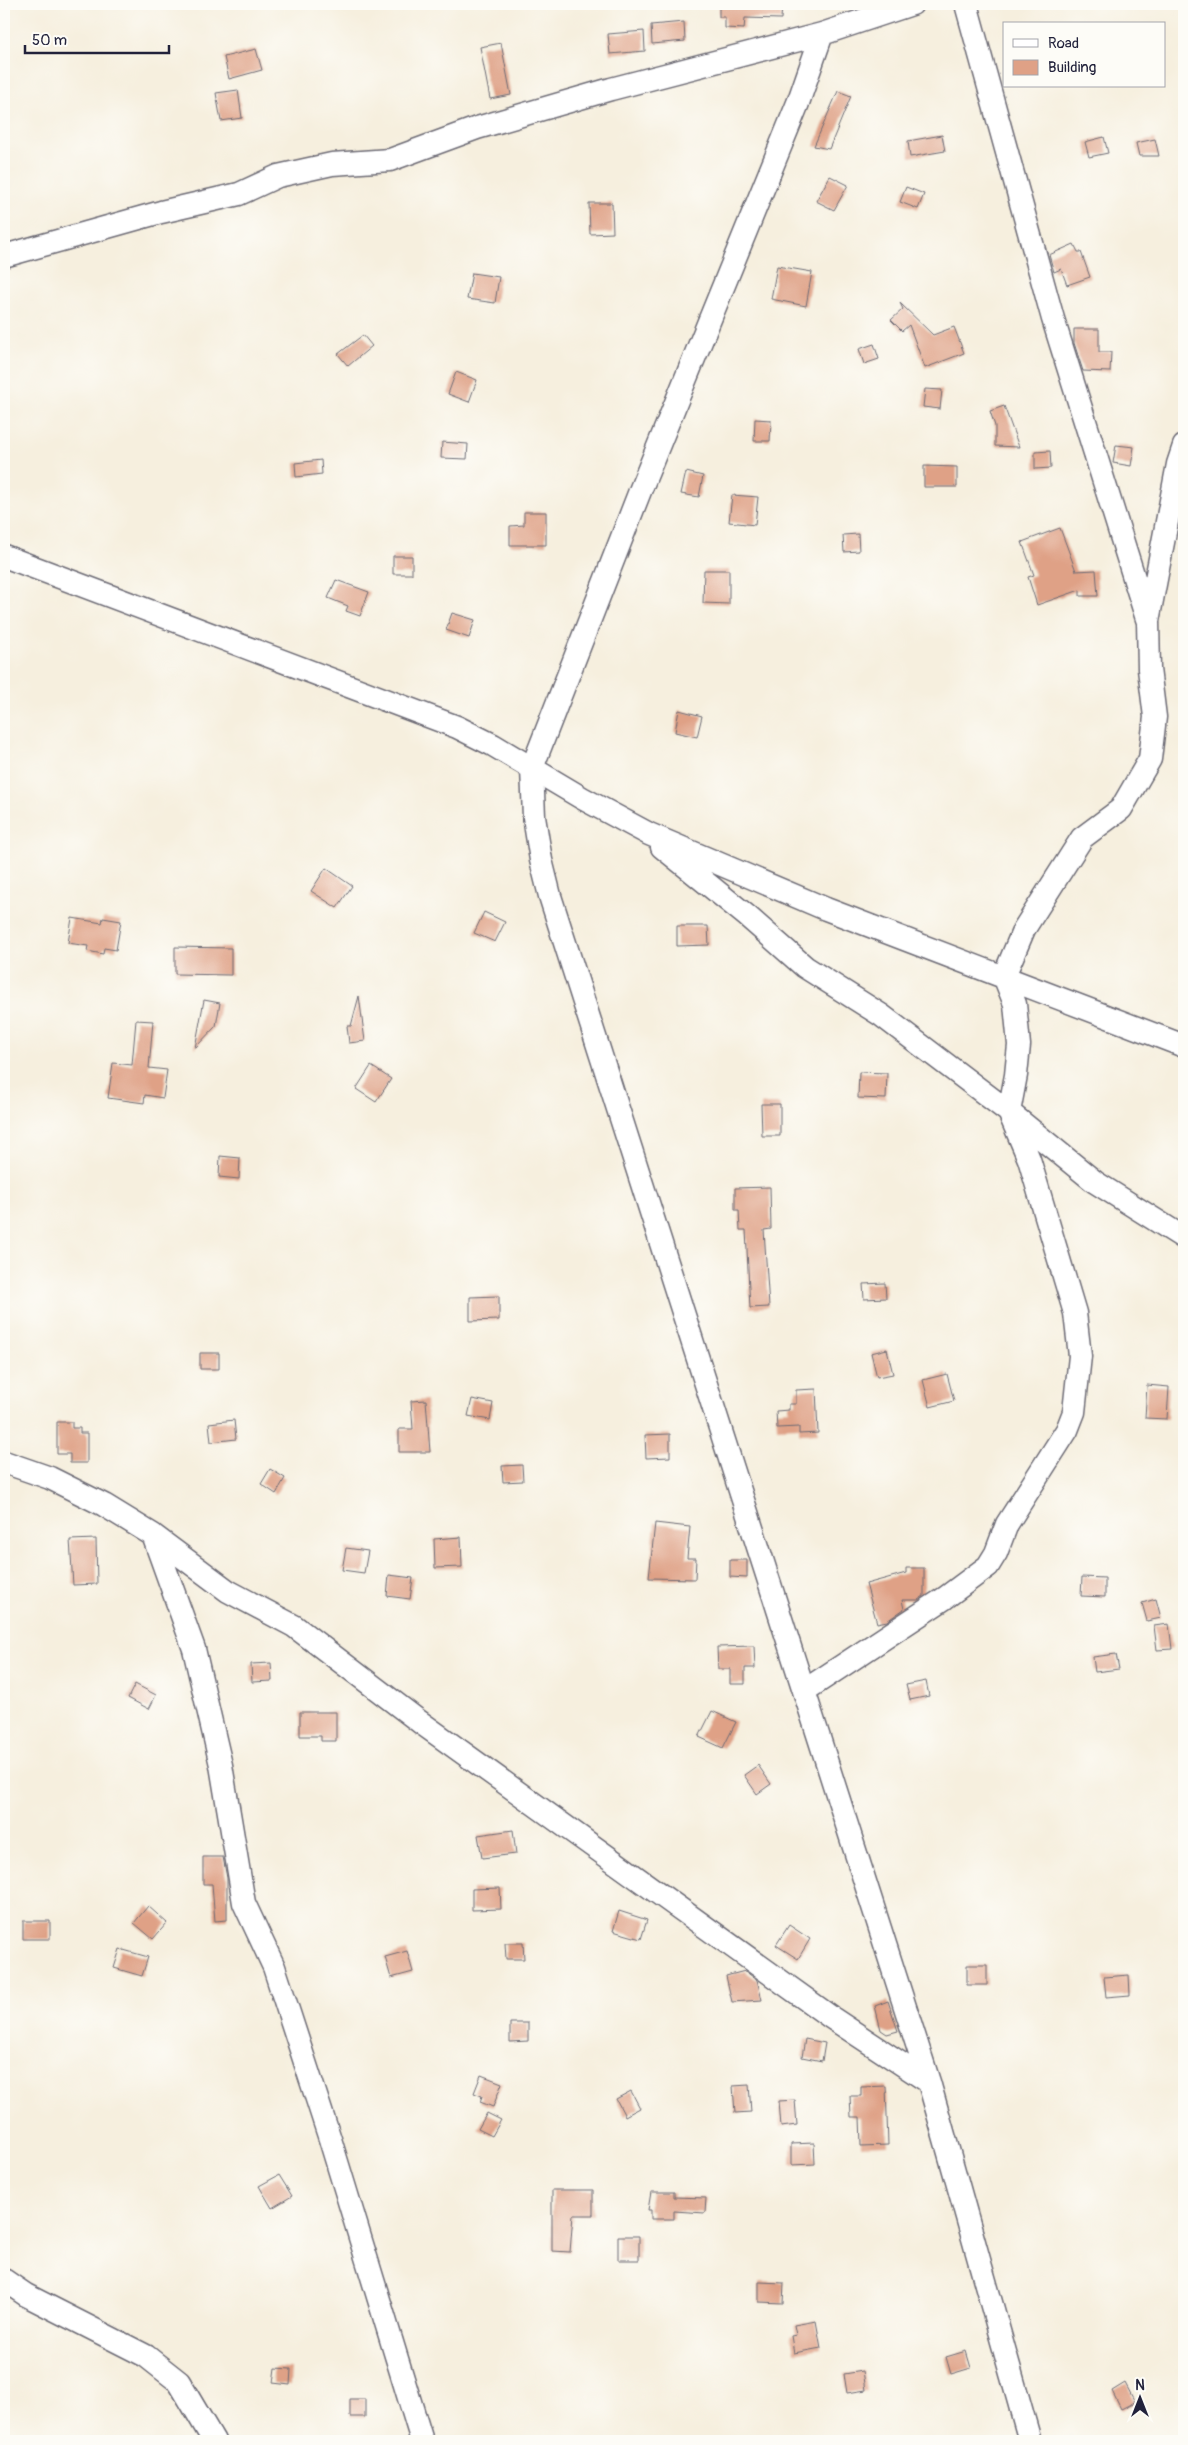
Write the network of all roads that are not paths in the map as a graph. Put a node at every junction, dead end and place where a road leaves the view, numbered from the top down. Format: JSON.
{"nodes":[{"id":1,"x":912,"y":4,"type":"edge"},
{"id":2,"x":966,"y":4,"type":"edge"},
{"id":3,"x":892,"y":8,"type":"edge"},
{"id":4,"x":822,"y":34,"type":"junction"},
{"id":5,"x":4,"y":256,"type":"edge"},
{"id":6,"x":1184,"y":446,"type":"edge"},
{"id":7,"x":1175,"y":524,"type":"edge"},
{"id":8,"x":4,"y":556,"type":"edge"},
{"id":9,"x":1148,"y":621,"type":"junction"},
{"id":10,"x":532,"y":768,"type":"junction"},
{"id":11,"x":649,"y":834,"type":"junction"},
{"id":12,"x":1004,"y":976,"type":"junction"},
{"id":13,"x":1184,"y":1046,"type":"edge"},
{"id":14,"x":1009,"y":1112,"type":"junction"},
{"id":15,"x":1184,"y":1238,"type":"edge"},
{"id":16,"x":4,"y":1462,"type":"edge"},
{"id":17,"x":153,"y":1536,"type":"junction"},
{"id":18,"x":804,"y":1691,"type":"junction"},
{"id":19,"x":929,"y":2082,"type":"junction"},
{"id":20,"x":4,"y":2280,"type":"edge"},
{"id":21,"x":214,"y":2441,"type":"edge"},
{"id":22,"x":422,"y":2441,"type":"edge"},
{"id":23,"x":1030,"y":2441,"type":"edge"}],
"edges":[{"from":1,"to":3,"type":"street"},
{"from":2,"to":9,"type":"street"},
{"from":3,"to":4,"type":"street"},
{"from":4,"to":5,"type":"street"},
{"from":4,"to":10,"type":"street"},
{"from":6,"to":7,"type":"street"},
{"from":7,"to":9,"type":"street"},
{"from":8,"to":10,"type":"street"},
{"from":9,"to":12,"type":"street"},
{"from":10,"to":11,"type":"street"},
{"from":10,"to":18,"type":"street"},
{"from":11,"to":12,"type":"street"},
{"from":11,"to":14,"type":"street"},
{"from":12,"to":13,"type":"street"},
{"from":12,"to":14,"type":"street"},
{"from":14,"to":15,"type":"street"},
{"from":14,"to":18,"type":"street"},
{"from":16,"to":17,"type":"street"},
{"from":17,"to":19,"type":"street"},
{"from":17,"to":22,"type":"street"},
{"from":18,"to":19,"type":"street"},
{"from":19,"to":23,"type":"street"},
{"from":20,"to":21,"type":"street"}]}
